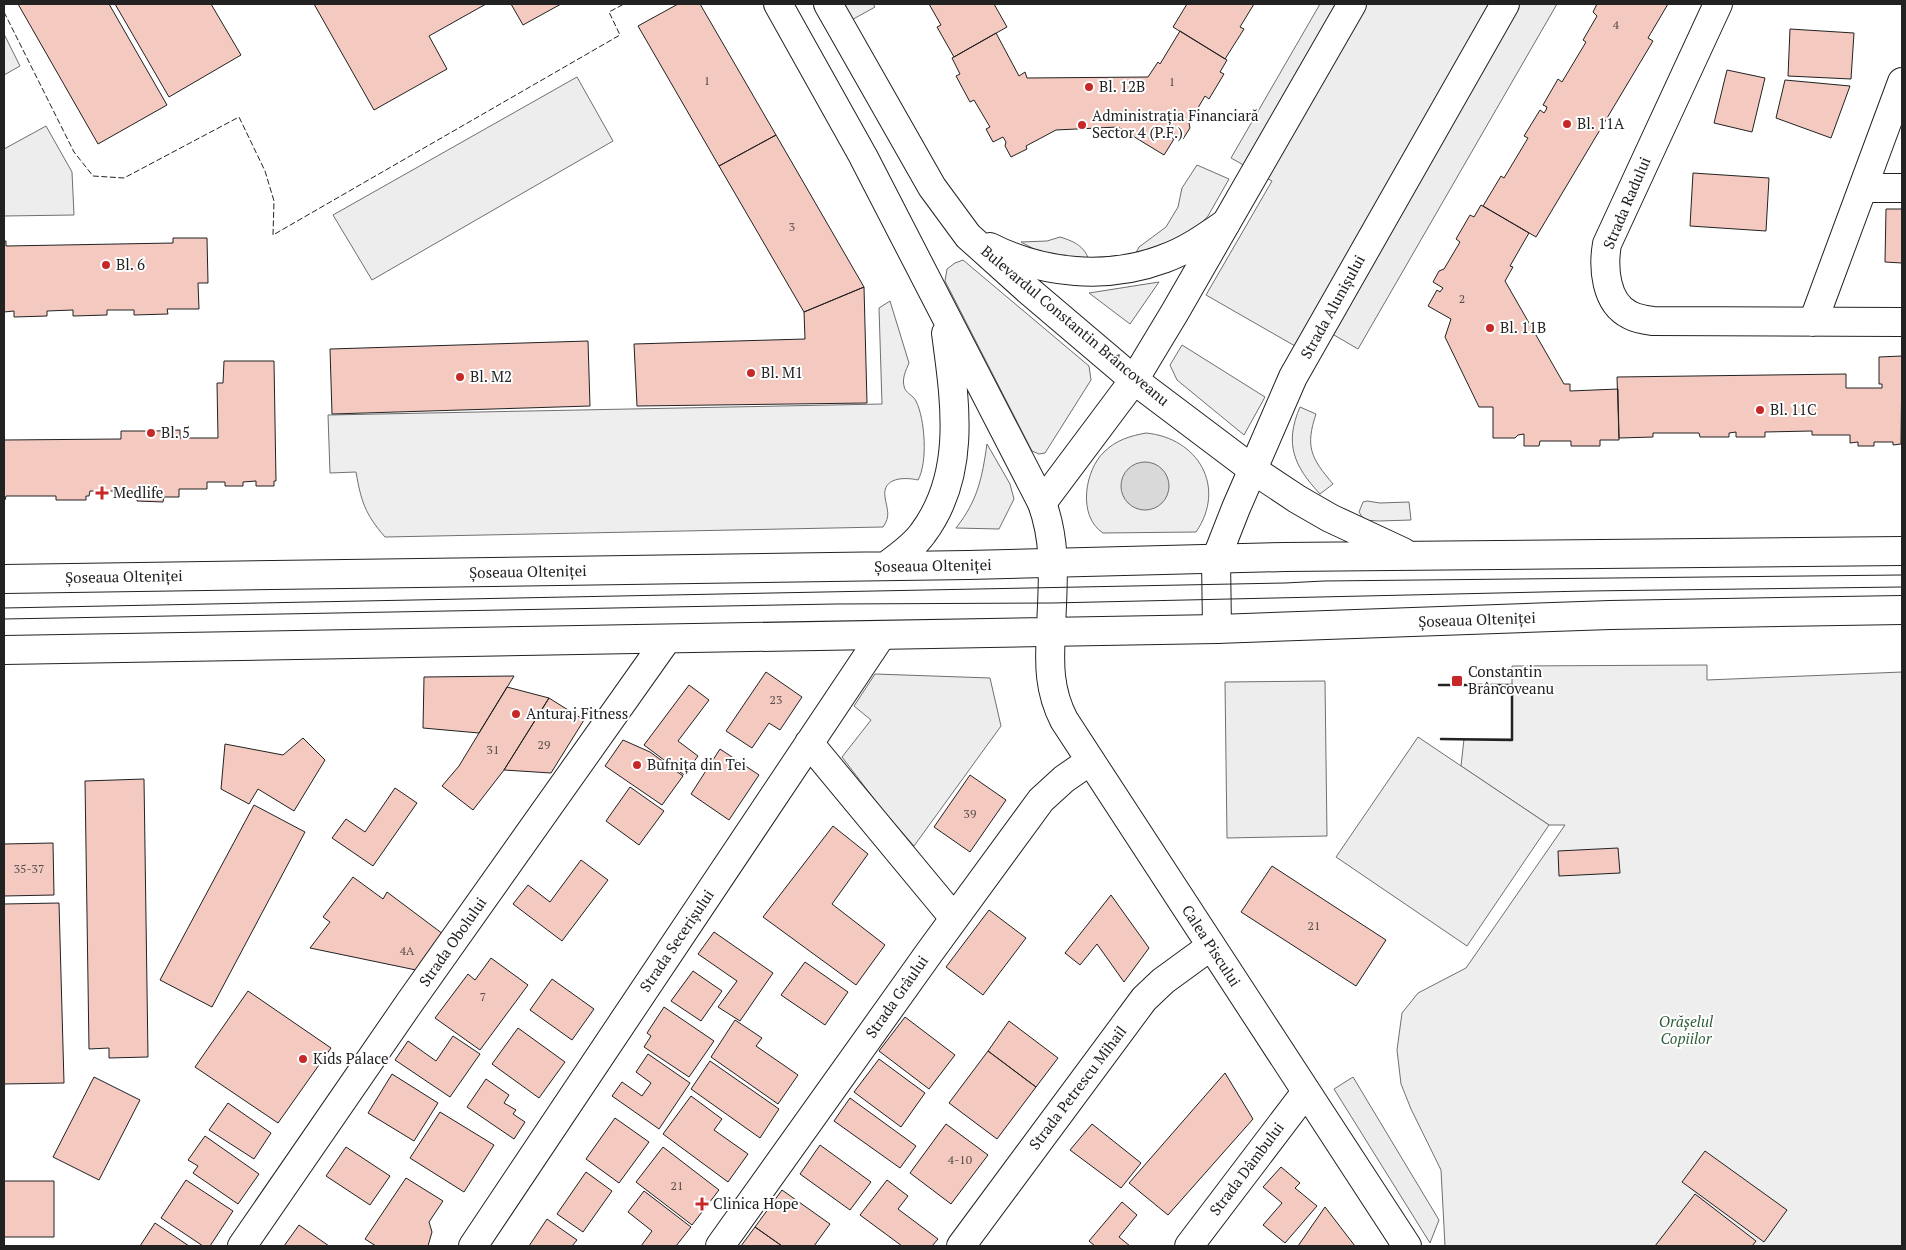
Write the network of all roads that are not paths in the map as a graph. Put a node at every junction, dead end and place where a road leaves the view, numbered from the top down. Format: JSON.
{"nodes":[{"id":1,"x":778,"y":4,"type":"edge"},
{"id":2,"x":828,"y":4,"type":"edge"},
{"id":3,"x":1352,"y":4,"type":"edge"},
{"id":4,"x":1505,"y":4,"type":"edge"},
{"id":5,"x":1718,"y":4,"type":"edge"},
{"id":6,"x":1902,"y":82,"type":"edge"},
{"id":7,"x":1863,"y":188,"type":"junction"},
{"id":8,"x":1902,"y":188,"type":"edge"},
{"id":9,"x":1226,"y":223,"type":"junction"},
{"id":10,"x":968,"y":236,"type":"junction"},
{"id":11,"x":944,"y":314,"type":"junction"},
{"id":12,"x":1813,"y":322,"type":"junction"},
{"id":13,"x":1902,"y":322,"type":"edge"},
{"id":14,"x":1134,"y":380,"type":"junction"},
{"id":15,"x":1252,"y":469,"type":"junction"},
{"id":16,"x":1042,"y":503,"type":"junction"},
{"id":17,"x":1902,"y":551,"type":"edge"},
{"id":18,"x":1413,"y":556,"type":"junction"},
{"id":19,"x":1216,"y":559,"type":"junction"},
{"id":20,"x":1053,"y":563,"type":"junction"},
{"id":21,"x":886,"y":566,"type":"junction"},
{"id":22,"x":4,"y":579,"type":"edge"},
{"id":23,"x":1902,"y":610,"type":"edge"},
{"id":24,"x":1217,"y":629,"type":"junction"},
{"id":25,"x":1051,"y":632,"type":"junction"},
{"id":26,"x":882,"y":636,"type":"junction"},
{"id":27,"x":667,"y":639,"type":"junction"},
{"id":28,"x":4,"y":650,"type":"edge"},
{"id":29,"x":809,"y":743,"type":"junction"},
{"id":30,"x":1090,"y":761,"type":"junction"},
{"id":31,"x":954,"y":918,"type":"junction"},
{"id":32,"x":1211,"y":946,"type":"junction"},
{"id":33,"x":1306,"y":1092,"type":"junction"},
{"id":34,"x":242,"y":1246,"type":"edge"},
{"id":35,"x":473,"y":1246,"type":"edge"},
{"id":36,"x":720,"y":1246,"type":"edge"},
{"id":37,"x":961,"y":1246,"type":"edge"},
{"id":38,"x":1189,"y":1246,"type":"edge"},
{"id":39,"x":1407,"y":1246,"type":"edge"}],
"edges":[{"from":1,"to":11,"type":"main road"},
{"from":2,"to":10,"type":"main road","name":"Bulevardul Constantin Brâncoveanu"},
{"from":3,"to":9,"type":"main road"},
{"from":4,"to":15,"type":"main road","name":"Strada Alunișului"},
{"from":5,"to":12,"type":"main road","name":"Strada Radului"},
{"from":6,"to":7,"type":"main road"},
{"from":7,"to":8,"type":"main road"},
{"from":7,"to":12,"type":"main road"},
{"from":9,"to":10,"type":"main road"},
{"from":9,"to":14,"type":"main road"},
{"from":10,"to":14,"type":"main road","name":"Bulevardul Constantin Brâncoveanu"},
{"from":11,"to":16,"type":"main road"},
{"from":11,"to":21,"type":"main road"},
{"from":12,"to":13,"type":"main road","name":"Strada Radului"},
{"from":14,"to":15,"type":"main road","name":"Bulevardul Constantin Brâncoveanu"},
{"from":14,"to":16,"type":"main road"},
{"from":15,"to":18,"type":"main road","name":"Bulevardul Constantin Brâncoveanu"},
{"from":15,"to":19,"type":"main road","name":"Strada Alunișului"},
{"from":16,"to":20,"type":"main road"},
{"from":17,"to":18,"type":"main road","name":"Șoseaua Olteniței"},
{"from":18,"to":19,"type":"main road","name":"Șoseaua Olteniței"},
{"from":19,"to":20,"type":"main road","name":"Șoseaua Olteniței"},
{"from":19,"to":24,"type":"main road","name":"Strada Alunișului"},
{"from":20,"to":21,"type":"main road","name":"Șoseaua Olteniței"},
{"from":20,"to":25,"type":"main road"},
{"from":21,"to":22,"type":"main road","name":"Șoseaua Olteniței"},
{"from":23,"to":24,"type":"main road","name":"Șoseaua Olteniței"},
{"from":24,"to":25,"type":"main road","name":"Șoseaua Olteniței"},
{"from":25,"to":26,"type":"main road","name":"Șoseaua Olteniței"},
{"from":25,"to":30,"type":"main road","name":"Calea Piscului"},
{"from":26,"to":27,"type":"main road","name":"Șoseaua Olteniței"},
{"from":26,"to":29,"type":"main road","name":"Strada Secerișului"},
{"from":27,"to":28,"type":"main road","name":"Șoseaua Olteniței"},
{"from":27,"to":34,"type":"main road","name":"Strada Obolului"},
{"from":29,"to":31,"type":"main road"},
{"from":29,"to":35,"type":"main road","name":"Strada Secerișului"},
{"from":30,"to":31,"type":"main road","name":"Strada Grâului"},
{"from":30,"to":32,"type":"main road","name":"Calea Piscului"},
{"from":31,"to":36,"type":"main road","name":"Strada Grâului"},
{"from":32,"to":33,"type":"main road","name":"Calea Piscului"},
{"from":32,"to":37,"type":"main road","name":"Strada Petrescu Mihail"},
{"from":33,"to":38,"type":"main road","name":"Strada Dâmbului"},
{"from":33,"to":39,"type":"main road","name":"Calea Piscului"}]}
